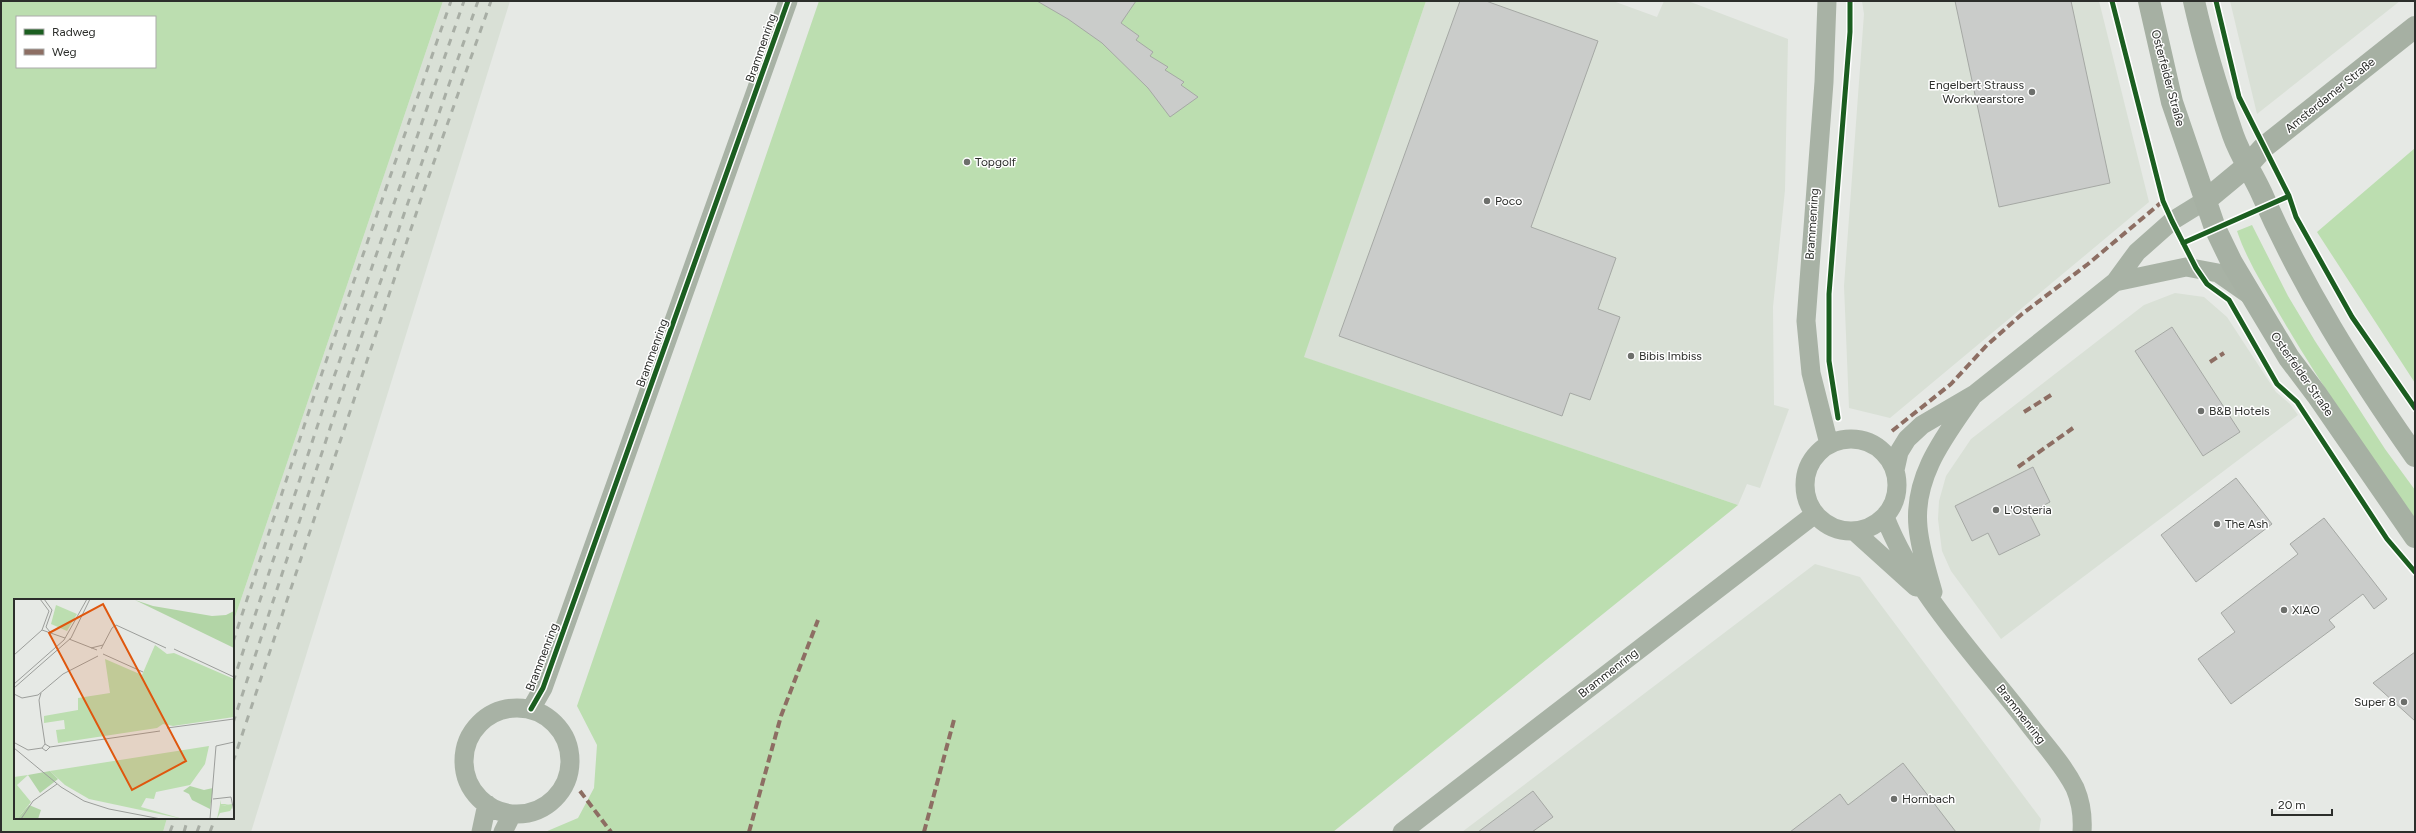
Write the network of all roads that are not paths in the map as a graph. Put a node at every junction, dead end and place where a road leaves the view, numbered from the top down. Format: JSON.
{"nodes":[{"id":1,"x":788,"y":1,"type":"edge"},
{"id":2,"x":1827,"y":1,"type":"edge"},
{"id":3,"x":2149,"y":1,"type":"edge"},
{"id":4,"x":2194,"y":1,"type":"edge"},
{"id":5,"x":2415,"y":27,"type":"edge"},
{"id":6,"x":2247,"y":166,"type":"junction"},
{"id":7,"x":2206,"y":200,"type":"junction"},
{"id":8,"x":2115,"y":282,"type":"junction"},
{"id":9,"x":2251,"y":296,"type":"junction"},
{"id":10,"x":1975,"y":394,"type":"junction"},
{"id":11,"x":1829,"y":444,"type":"junction"},
{"id":12,"x":2415,"y":456,"type":"edge"},
{"id":13,"x":1895,"y":470,"type":"junction"},
{"id":14,"x":1815,"y":514,"type":"junction"},
{"id":15,"x":1885,"y":517,"type":"junction"},
{"id":16,"x":1854,"y":531,"type":"junction"},
{"id":17,"x":2415,"y":537,"type":"edge"},
{"id":18,"x":1938,"y":607,"type":"junction"},
{"id":19,"x":531,"y":709,"type":"junction"},
{"id":20,"x":487,"y":804,"type":"junction"},
{"id":21,"x":512,"y":814,"type":"junction"},
{"id":22,"x":481,"y":832,"type":"edge"},
{"id":23,"x":503,"y":832,"type":"edge"},
{"id":24,"x":1402,"y":832,"type":"edge"},
{"id":25,"x":2082,"y":832,"type":"edge"}],
"edges":[{"from":1,"to":19,"type":"street","name":"Brammenring"},
{"from":2,"to":11,"type":"street","name":"Brammenring"},
{"from":3,"to":7,"type":"main road","name":"Osterfelder Straße"},
{"from":4,"to":6,"type":"main road"},
{"from":5,"to":6,"type":"main road","name":"Amsterdamer Straße"},
{"from":6,"to":7,"type":"main road"},
{"from":6,"to":12,"type":"main road"},
{"from":7,"to":8,"type":"street","name":"Brammenring"},
{"from":7,"to":9,"type":"main road","name":"Osterfelder Straße"},
{"from":8,"to":9,"type":"street","name":"Brammenring"},
{"from":8,"to":10,"type":"street","name":"Brammenring"},
{"from":9,"to":17,"type":"main road","name":"Osterfelder Straße"},
{"from":10,"to":13,"type":"street","name":"Brammenring"},
{"from":10,"to":18,"type":"street","name":"Brammenring"},
{"from":11,"to":13,"type":"street","name":"Brammenring"},
{"from":11,"to":14,"type":"street","name":"Brammenring"},
{"from":13,"to":15,"type":"street","name":"Brammenring"},
{"from":14,"to":16,"type":"street","name":"Brammenring"},
{"from":14,"to":24,"type":"street","name":"Brammenring"},
{"from":15,"to":16,"type":"street","name":"Brammenring"},
{"from":15,"to":18,"type":"street","name":"Brammenring"},
{"from":16,"to":18,"type":"street","name":"Brammenring"},
{"from":18,"to":25,"type":"street","name":"Brammenring"},
{"from":19,"to":20,"type":"street","name":"Brammenring"},
{"from":19,"to":21,"type":"street","name":"Brammenring"},
{"from":20,"to":21,"type":"street","name":"Brammenring"},
{"from":20,"to":22,"type":"street"},
{"from":21,"to":23,"type":"street"}]}
